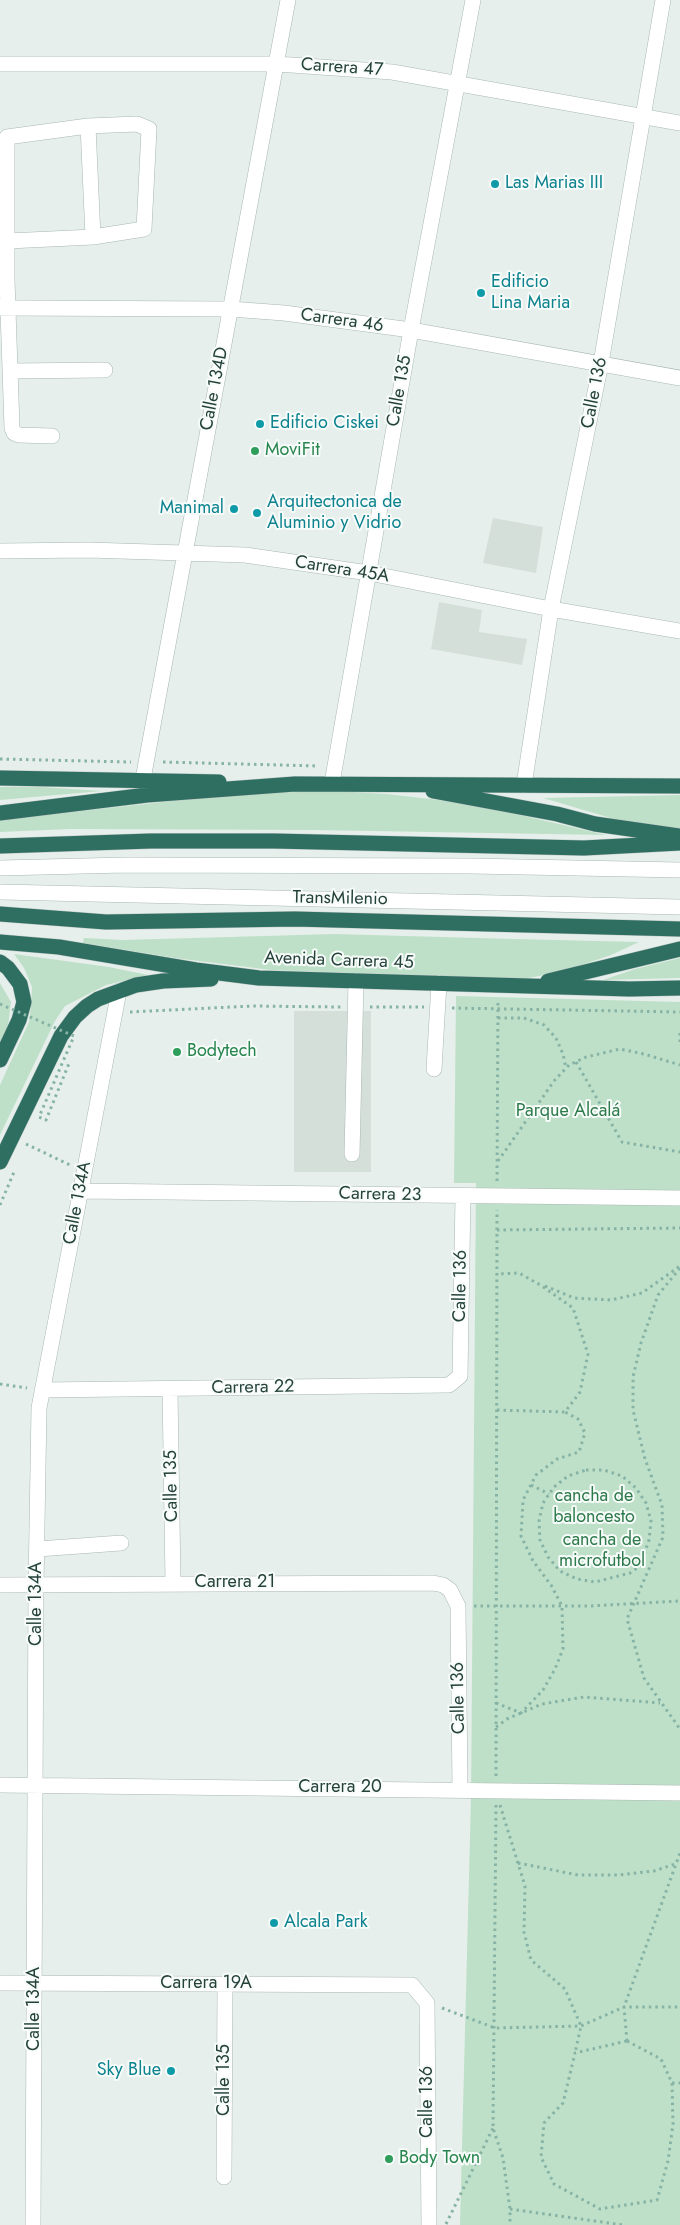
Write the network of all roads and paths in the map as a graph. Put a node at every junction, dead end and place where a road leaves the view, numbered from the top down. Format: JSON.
{"nodes":[{"id":1,"x":288,"y":0,"type":"edge"},
{"id":2,"x":473,"y":0,"type":"edge"},
{"id":3,"x":663,"y":0,"type":"edge"},
{"id":4,"x":0,"y":64,"type":"edge"},
{"id":5,"x":277,"y":64,"type":"junction"},
{"id":6,"x":457,"y":83,"type":"junction"},
{"id":7,"x":644,"y":117,"type":"junction"},
{"id":8,"x":680,"y":124,"type":"edge"},
{"id":9,"x":88,"y":126,"type":"junction"},
{"id":10,"x":93,"y":237,"type":"junction"},
{"id":11,"x":8,"y":241,"type":"junction"},
{"id":12,"x":4,"y":308,"type":"edge"},
{"id":13,"x":230,"y":310,"type":"junction"},
{"id":14,"x":411,"y":330,"type":"junction"},
{"id":15,"x":601,"y":363,"type":"junction"},
{"id":16,"x":105,"y":370,"type":"dead end"},
{"id":17,"x":11,"y":371,"type":"junction"},
{"id":18,"x":680,"y":378,"type":"edge"},
{"id":19,"x":52,"y":436,"type":"dead end"},
{"id":20,"x":0,"y":550,"type":"edge"},
{"id":21,"x":184,"y":553,"type":"junction"},
{"id":22,"x":368,"y":573,"type":"junction"},
{"id":23,"x":551,"y":609,"type":"junction"},
{"id":24,"x":680,"y":631,"type":"edge"},
{"id":25,"x":0,"y":759,"type":"edge"},
{"id":26,"x":147,"y":762,"type":"junction"},
{"id":27,"x":335,"y":766,"type":"junction"},
{"id":28,"x":0,"y":778,"type":"edge"},
{"id":29,"x":143,"y":779,"type":"junction"},
{"id":30,"x":332,"y":783,"type":"junction"},
{"id":31,"x":381,"y":783,"type":"junction"},
{"id":32,"x":296,"y":784,"type":"junction"},
{"id":33,"x":524,"y":784,"type":"junction"},
{"id":34,"x":680,"y":786,"type":"edge"},
{"id":35,"x":0,"y":813,"type":"edge"},
{"id":36,"x":680,"y":836,"type":"edge"},
{"id":37,"x":680,"y":843,"type":"edge"},
{"id":38,"x":0,"y":846,"type":"edge"},
{"id":39,"x":0,"y":868,"type":"edge"},
{"id":40,"x":680,"y":870,"type":"edge"},
{"id":41,"x":0,"y":892,"type":"edge"},
{"id":42,"x":680,"y":907,"type":"edge"},
{"id":43,"x":0,"y":914,"type":"edge"},
{"id":44,"x":680,"y":929,"type":"edge"},
{"id":45,"x":0,"y":942,"type":"edge"},
{"id":46,"x":680,"y":949,"type":"edge"},
{"id":47,"x":0,"y":962,"type":"edge"},
{"id":48,"x":259,"y":978,"type":"junction"},
{"id":49,"x":356,"y":981,"type":"junction"},
{"id":50,"x":439,"y":983,"type":"junction"},
{"id":51,"x":498,"y":985,"type":"junction"},
{"id":52,"x":522,"y":986,"type":"junction"},
{"id":53,"x":680,"y":988,"type":"edge"},
{"id":54,"x":119,"y":991,"type":"junction"},
{"id":55,"x":0,"y":1004,"type":"edge"},
{"id":56,"x":355,"y":1007,"type":"junction"},
{"id":57,"x":438,"y":1008,"type":"junction"},
{"id":58,"x":498,"y":1008,"type":"junction"},
{"id":59,"x":680,"y":1012,"type":"edge"},
{"id":60,"x":115,"y":1013,"type":"junction"},
{"id":61,"x":498,"y":1018,"type":"junction"},
{"id":62,"x":80,"y":1031,"type":"dead end"},
{"id":63,"x":680,"y":1033,"type":"edge"},
{"id":64,"x":680,"y":1046,"type":"edge"},
{"id":65,"x":0,"y":1060,"type":"edge"},
{"id":66,"x":70,"y":1061,"type":"dead end"},
{"id":67,"x":576,"y":1062,"type":"junction"},
{"id":68,"x":680,"y":1065,"type":"edge"},
{"id":69,"x":434,"y":1069,"type":"dead end"},
{"id":70,"x":566,"y":1069,"type":"junction"},
{"id":71,"x":34,"y":1117,"type":"dead end"},
{"id":72,"x":680,"y":1152,"type":"edge"},
{"id":73,"x":22,"y":1153,"type":"dead end"},
{"id":74,"x":352,"y":1154,"type":"dead end"},
{"id":75,"x":0,"y":1162,"type":"edge"},
{"id":76,"x":497,"y":1162,"type":"junction"},
{"id":77,"x":15,"y":1170,"type":"dead end"},
{"id":78,"x":84,"y":1172,"type":"junction"},
{"id":79,"x":81,"y":1191,"type":"junction"},
{"id":80,"x":463,"y":1196,"type":"junction"},
{"id":81,"x":497,"y":1196,"type":"junction"},
{"id":82,"x":680,"y":1198,"type":"edge"},
{"id":83,"x":0,"y":1205,"type":"edge"},
{"id":84,"x":680,"y":1228,"type":"edge"},
{"id":85,"x":497,"y":1230,"type":"junction"},
{"id":86,"x":680,"y":1267,"type":"edge"},
{"id":87,"x":497,"y":1274,"type":"junction"},
{"id":88,"x":536,"y":1282,"type":"junction"},
{"id":89,"x":460,"y":1376,"type":"joint"},
{"id":90,"x":0,"y":1384,"type":"edge"},
{"id":91,"x":170,"y":1389,"type":"junction"},
{"id":92,"x":42,"y":1390,"type":"junction"},
{"id":93,"x":496,"y":1410,"type":"junction"},
{"id":94,"x":565,"y":1412,"type":"junction"},
{"id":95,"x":531,"y":1485,"type":"junction"},
{"id":96,"x":550,"y":1494,"type":"junction"},
{"id":97,"x":121,"y":1543,"type":"dead end"},
{"id":98,"x":38,"y":1549,"type":"junction"},
{"id":99,"x":640,"y":1566,"type":"junction"},
{"id":100,"x":648,"y":1571,"type":"junction"},
{"id":101,"x":173,"y":1584,"type":"junction"},
{"id":102,"x":0,"y":1585,"type":"edge"},
{"id":103,"x":36,"y":1585,"type":"junction"},
{"id":104,"x":680,"y":1601,"type":"edge"},
{"id":105,"x":634,"y":1603,"type":"junction"},
{"id":106,"x":458,"y":1606,"type":"junction"},
{"id":107,"x":496,"y":1606,"type":"junction"},
{"id":108,"x":562,"y":1606,"type":"junction"},
{"id":109,"x":496,"y":1702,"type":"junction"},
{"id":110,"x":661,"y":1703,"type":"junction"},
{"id":111,"x":521,"y":1713,"type":"junction"},
{"id":112,"x":496,"y":1727,"type":"junction"},
{"id":113,"x":680,"y":1729,"type":"edge"},
{"id":114,"x":0,"y":1785,"type":"edge"},
{"id":115,"x":37,"y":1786,"type":"junction"},
{"id":116,"x":460,"y":1790,"type":"junction"},
{"id":117,"x":496,"y":1790,"type":"junction"},
{"id":118,"x":680,"y":1793,"type":"edge"},
{"id":119,"x":680,"y":1853,"type":"edge"},
{"id":120,"x":518,"y":1864,"type":"junction"},
{"id":121,"x":676,"y":1864,"type":"junction"},
{"id":122,"x":0,"y":1983,"type":"edge"},
{"id":123,"x":35,"y":1983,"type":"junction"},
{"id":124,"x":225,"y":1984,"type":"junction"},
{"id":125,"x":428,"y":2003,"type":"junction"},
{"id":126,"x":624,"y":2007,"type":"junction"},
{"id":127,"x":680,"y":2007,"type":"edge"},
{"id":128,"x":581,"y":2026,"type":"junction"},
{"id":129,"x":495,"y":2028,"type":"junction"},
{"id":130,"x":627,"y":2041,"type":"junction"},
{"id":131,"x":575,"y":2053,"type":"junction"},
{"id":132,"x":672,"y":2083,"type":"junction"},
{"id":133,"x":680,"y":2083,"type":"edge"},
{"id":134,"x":494,"y":2128,"type":"junction"},
{"id":135,"x":224,"y":2177,"type":"dead end"},
{"id":136,"x":510,"y":2209,"type":"junction"},
{"id":137,"x":33,"y":2225,"type":"edge"},
{"id":138,"x":429,"y":2225,"type":"edge"},
{"id":139,"x":446,"y":2225,"type":"edge"},
{"id":140,"x":510,"y":2225,"type":"edge"},
{"id":141,"x":623,"y":2225,"type":"edge"}],
"edges":[{"from":1,"to":5,"type":"street","name":"Calle 134D"},
{"from":2,"to":6,"type":"street","name":"Calle 135"},
{"from":3,"to":7,"type":"street","name":"Calle 136"},
{"from":4,"to":5,"type":"street","name":"Carrera 47"},
{"from":5,"to":6,"type":"street","name":"Carrera 47"},
{"from":5,"to":13,"type":"street","name":"Calle 134D"},
{"from":6,"to":7,"type":"street","name":"Carrera 47"},
{"from":6,"to":14,"type":"street","name":"Calle 135"},
{"from":7,"to":8,"type":"street","name":"Carrera 47"},
{"from":7,"to":15,"type":"street","name":"Calle 136"},
{"from":9,"to":10,"type":"street"},
{"from":9,"to":10,"type":"street"},
{"from":9,"to":11,"type":"street"},
{"from":10,"to":11,"type":"street"},
{"from":11,"to":12,"type":"street"},
{"from":12,"to":13,"type":"street","name":"Carrera 46"},
{"from":12,"to":17,"type":"street"},
{"from":13,"to":14,"type":"street","name":"Carrera 46"},
{"from":13,"to":21,"type":"street","name":"Calle 134D"},
{"from":14,"to":15,"type":"street","name":"Carrera 46"},
{"from":14,"to":22,"type":"street","name":"Calle 135"},
{"from":15,"to":18,"type":"street","name":"Carrera 46"},
{"from":15,"to":23,"type":"street","name":"Calle 136"},
{"from":16,"to":17,"type":"street"},
{"from":17,"to":19,"type":"street"},
{"from":20,"to":21,"type":"street","name":"Carrera 45A"},
{"from":21,"to":22,"type":"street","name":"Carrera 45A"},
{"from":21,"to":26,"type":"street","name":"Calle 134D"},
{"from":22,"to":23,"type":"street","name":"Carrera 45A"},
{"from":22,"to":27,"type":"street","name":"Calle 135"},
{"from":23,"to":24,"type":"street","name":"Carrera 45A"},
{"from":23,"to":33,"type":"street","name":"Calle 136"},
{"from":25,"to":26,"type":"path"},
{"from":26,"to":27,"type":"path"},
{"from":26,"to":29,"type":"street","name":"Calle 134D"},
{"from":27,"to":30,"type":"street","name":"Calle 135"},
{"from":28,"to":29,"type":"highway"},
{"from":29,"to":32,"type":"highway"},
{"from":30,"to":31,"type":"highway"},
{"from":30,"to":32,"type":"highway"},
{"from":31,"to":33,"type":"highway"},
{"from":31,"to":36,"type":"highway"},
{"from":32,"to":35,"type":"highway"},
{"from":33,"to":34,"type":"highway"},
{"from":37,"to":38,"type":"highway"},
{"from":39,"to":40,"type":"street","name":"TransMilenio"},
{"from":41,"to":42,"type":"street","name":"TransMilenio"},
{"from":43,"to":44,"type":"highway"},
{"from":45,"to":48,"type":"highway","name":"Avenida Carrera 45"},
{"from":46,"to":52,"type":"highway"},
{"from":47,"to":65,"type":"highway"},
{"from":48,"to":49,"type":"highway","name":"Avenida Carrera 45"},
{"from":48,"to":54,"type":"highway"},
{"from":49,"to":50,"type":"highway","name":"Avenida Carrera 45"},
{"from":49,"to":56,"type":"street"},
{"from":50,"to":51,"type":"highway","name":"Avenida Carrera 45"},
{"from":50,"to":57,"type":"street"},
{"from":51,"to":52,"type":"highway","name":"Avenida Carrera 45"},
{"from":51,"to":58,"type":"path"},
{"from":52,"to":53,"type":"highway","name":"Avenida Carrera 45"},
{"from":54,"to":60,"type":"street","name":"Calle 134A"},
{"from":54,"to":75,"type":"highway"},
{"from":55,"to":66,"type":"path","bridge":true},
{"from":56,"to":57,"type":"path"},
{"from":56,"to":60,"type":"path"},
{"from":56,"to":74,"type":"street"},
{"from":57,"to":58,"type":"path"},
{"from":57,"to":69,"type":"street"},
{"from":58,"to":59,"type":"path"},
{"from":58,"to":61,"type":"path"},
{"from":60,"to":78,"type":"street","name":"Calle 134A"},
{"from":61,"to":70,"type":"path"},
{"from":61,"to":76,"type":"path"},
{"from":62,"to":71,"type":"path"},
{"from":63,"to":64,"type":"path"},
{"from":67,"to":68,"type":"path"},
{"from":67,"to":70,"type":"path"},
{"from":67,"to":72,"type":"path"},
{"from":70,"to":76,"type":"path"},
{"from":73,"to":78,"type":"path"},
{"from":76,"to":81,"type":"path"},
{"from":77,"to":83,"type":"path"},
{"from":78,"to":79,"type":"street","name":"Calle 134A"},
{"from":79,"to":80,"type":"street","name":"Carrera 23"},
{"from":79,"to":92,"type":"street","name":"Calle 134A"},
{"from":80,"to":81,"type":"street","name":"Carrera 23"},
{"from":80,"to":89,"type":"street","name":"Calle 136"},
{"from":81,"to":82,"type":"street","name":"Carrera 23"},
{"from":81,"to":85,"type":"path"},
{"from":84,"to":85,"type":"path"},
{"from":85,"to":87,"type":"path"},
{"from":86,"to":88,"type":"path"},
{"from":86,"to":100,"type":"path"},
{"from":87,"to":88,"type":"path"},
{"from":87,"to":93,"type":"path"},
{"from":88,"to":94,"type":"path"},
{"from":89,"to":91,"type":"street","name":"Carrera 22"},
{"from":90,"to":92,"type":"path"},
{"from":91,"to":92,"type":"street","name":"Carrera 22"},
{"from":91,"to":101,"type":"street","name":"Calle 135"},
{"from":92,"to":98,"type":"street","name":"Calle 134A"},
{"from":93,"to":94,"type":"path"},
{"from":93,"to":107,"type":"path"},
{"from":94,"to":95,"type":"path"},
{"from":95,"to":96,"type":"path"},
{"from":95,"to":108,"type":"path"},
{"from":96,"to":99,"type":"path"},
{"from":96,"to":99,"type":"path"},
{"from":97,"to":98,"type":"street"},
{"from":98,"to":103,"type":"street","name":"Calle 134A"},
{"from":99,"to":100,"type":"path"},
{"from":100,"to":105,"type":"path"},
{"from":101,"to":103,"type":"street","name":"Carrera 21"},
{"from":101,"to":106,"type":"street","name":"Carrera 21"},
{"from":102,"to":103,"type":"street","name":"Carrera 21"},
{"from":103,"to":115,"type":"street","name":"Calle 134A"},
{"from":104,"to":105,"type":"path"},
{"from":105,"to":108,"type":"path"},
{"from":105,"to":110,"type":"path"},
{"from":106,"to":107,"type":"path"},
{"from":106,"to":116,"type":"street","name":"Calle 136"},
{"from":107,"to":108,"type":"path"},
{"from":107,"to":109,"type":"path"},
{"from":108,"to":111,"type":"path"},
{"from":109,"to":111,"type":"path"},
{"from":109,"to":112,"type":"path"},
{"from":110,"to":111,"type":"path"},
{"from":110,"to":113,"type":"path"},
{"from":111,"to":112,"type":"path"},
{"from":112,"to":117,"type":"path"},
{"from":114,"to":115,"type":"street","name":"Carrera 20"},
{"from":115,"to":116,"type":"street","name":"Carrera 20"},
{"from":115,"to":123,"type":"street","name":"Calle 134A"},
{"from":116,"to":117,"type":"street","name":"Carrera 20"},
{"from":117,"to":118,"type":"street","name":"Carrera 20"},
{"from":117,"to":120,"type":"path"},
{"from":117,"to":129,"type":"path"},
{"from":119,"to":121,"type":"path"},
{"from":120,"to":121,"type":"path"},
{"from":120,"to":128,"type":"path"},
{"from":121,"to":126,"type":"path"},
{"from":122,"to":123,"type":"street","name":"Carrera 19A"},
{"from":123,"to":124,"type":"street","name":"Carrera 19A"},
{"from":123,"to":137,"type":"street","name":"Calle 134A"},
{"from":124,"to":125,"type":"street","name":"Carrera 19A"},
{"from":124,"to":135,"type":"street","name":"Calle 135"},
{"from":125,"to":129,"type":"path"},
{"from":125,"to":138,"type":"street","name":"Calle 136"},
{"from":126,"to":127,"type":"path"},
{"from":126,"to":128,"type":"path"},
{"from":126,"to":130,"type":"path"},
{"from":128,"to":129,"type":"path"},
{"from":128,"to":131,"type":"path"},
{"from":129,"to":134,"type":"path"},
{"from":130,"to":131,"type":"path"},
{"from":130,"to":132,"type":"path"},
{"from":131,"to":132,"type":"path"},
{"from":132,"to":133,"type":"path"},
{"from":134,"to":136,"type":"path"},
{"from":134,"to":139,"type":"path"},
{"from":136,"to":140,"type":"path"},
{"from":136,"to":141,"type":"path"}]}
